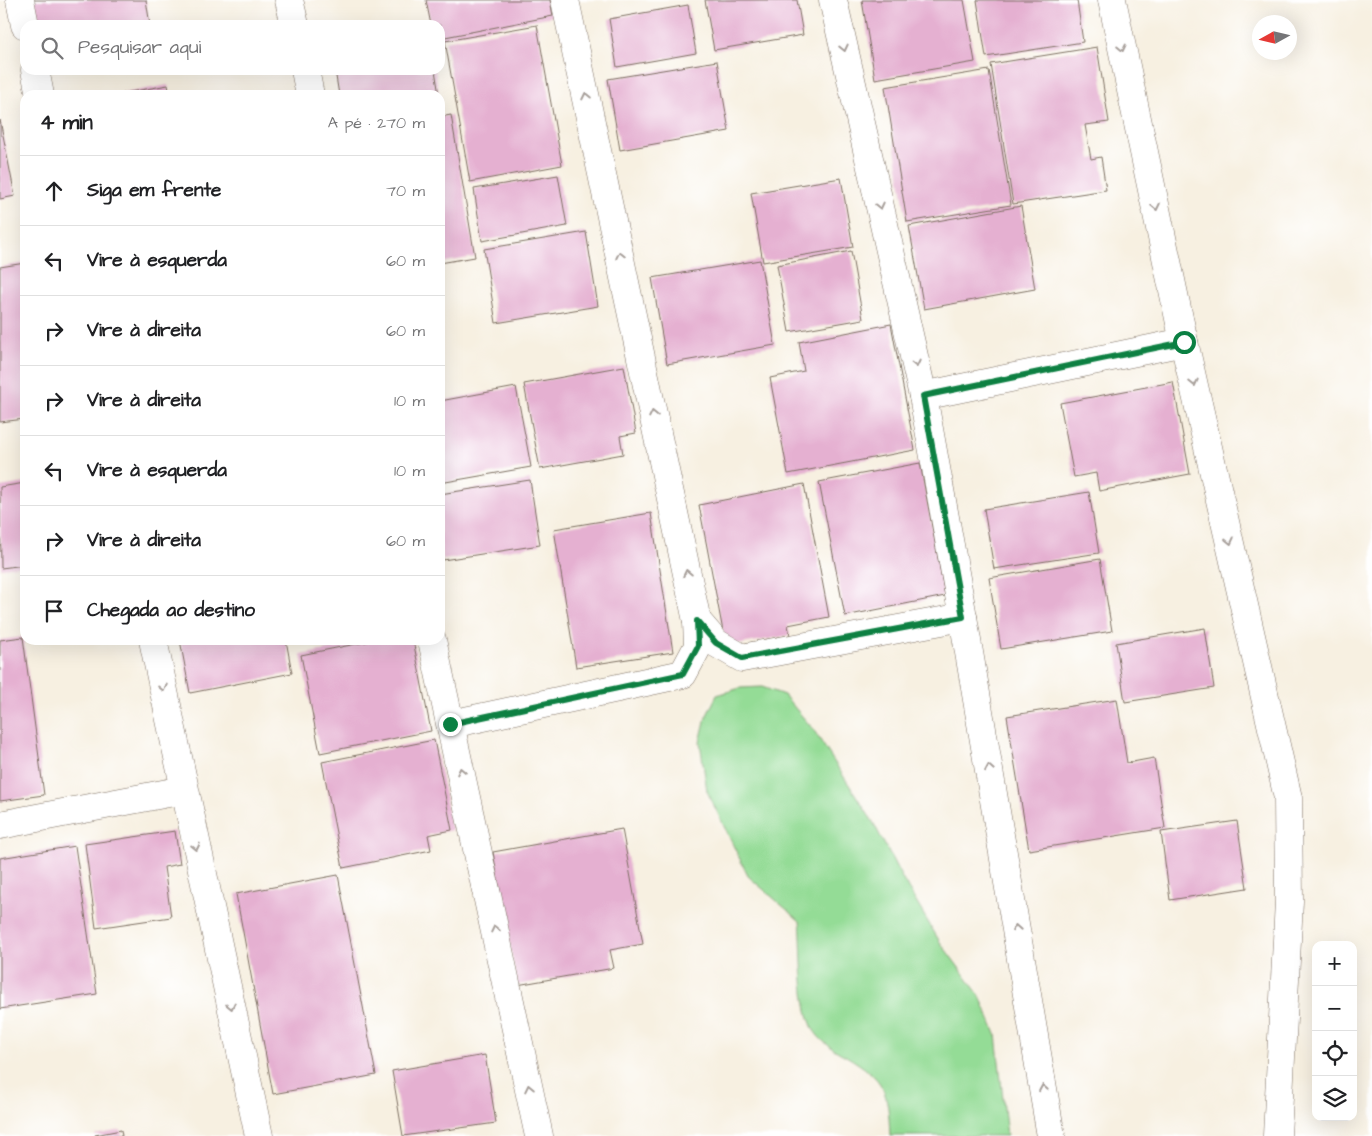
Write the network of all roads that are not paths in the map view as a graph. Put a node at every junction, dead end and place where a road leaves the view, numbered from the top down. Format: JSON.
{"nodes":[{"id":1,"x":20,"y":0,"type":"edge"},
{"id":2,"x":289,"y":0,"type":"edge"},
{"id":3,"x":565,"y":0,"type":"edge"},
{"id":4,"x":833,"y":0,"type":"edge"},
{"id":5,"x":1112,"y":0,"type":"edge"},
{"id":6,"x":24,"y":20,"type":"edge"},
{"id":7,"x":294,"y":20,"type":"edge"},
{"id":8,"x":36,"y":75,"type":"edge"},
{"id":9,"x":305,"y":75,"type":"edge"},
{"id":10,"x":39,"y":90,"type":"edge"},
{"id":11,"x":309,"y":90,"type":"edge"},
{"id":12,"x":1184,"y":342,"type":"junction"},
{"id":13,"x":923,"y":396,"type":"junction"},
{"id":14,"x":963,"y":617,"type":"junction"},
{"id":15,"x":697,"y":621,"type":"junction"},
{"id":16,"x":154,"y":645,"type":"edge"},
{"id":17,"x":433,"y":645,"type":"edge"},
{"id":18,"x":450,"y":724,"type":"junction"},
{"id":19,"x":184,"y":790,"type":"junction"},
{"id":20,"x":0,"y":825,"type":"edge"},
{"id":21,"x":259,"y":1136,"type":"edge"},
{"id":22,"x":539,"y":1136,"type":"edge"},
{"id":23,"x":1051,"y":1136,"type":"edge"},
{"id":24,"x":1277,"y":1136,"type":"edge"}],
"edges":[{"from":1,"to":6,"type":"street"},
{"from":2,"to":7,"type":"street"},
{"from":15,"to":3,"type":"street","one_way":true},
{"from":4,"to":13,"type":"street","one_way":true},
{"from":5,"to":12,"type":"street","one_way":true},
{"from":8,"to":10,"type":"street"},
{"from":9,"to":11,"type":"street"},
{"from":12,"to":13,"type":"street"},
{"from":12,"to":24,"type":"street","one_way":true},
{"from":13,"to":14,"type":"street"},
{"from":14,"to":15,"type":"street"},
{"from":23,"to":14,"type":"street","one_way":true},
{"from":15,"to":18,"type":"street"},
{"from":16,"to":19,"type":"street","one_way":true},
{"from":17,"to":18,"type":"street"},
{"from":22,"to":18,"type":"street","one_way":true},
{"from":19,"to":20,"type":"street"},
{"from":19,"to":21,"type":"street","one_way":true}]}
